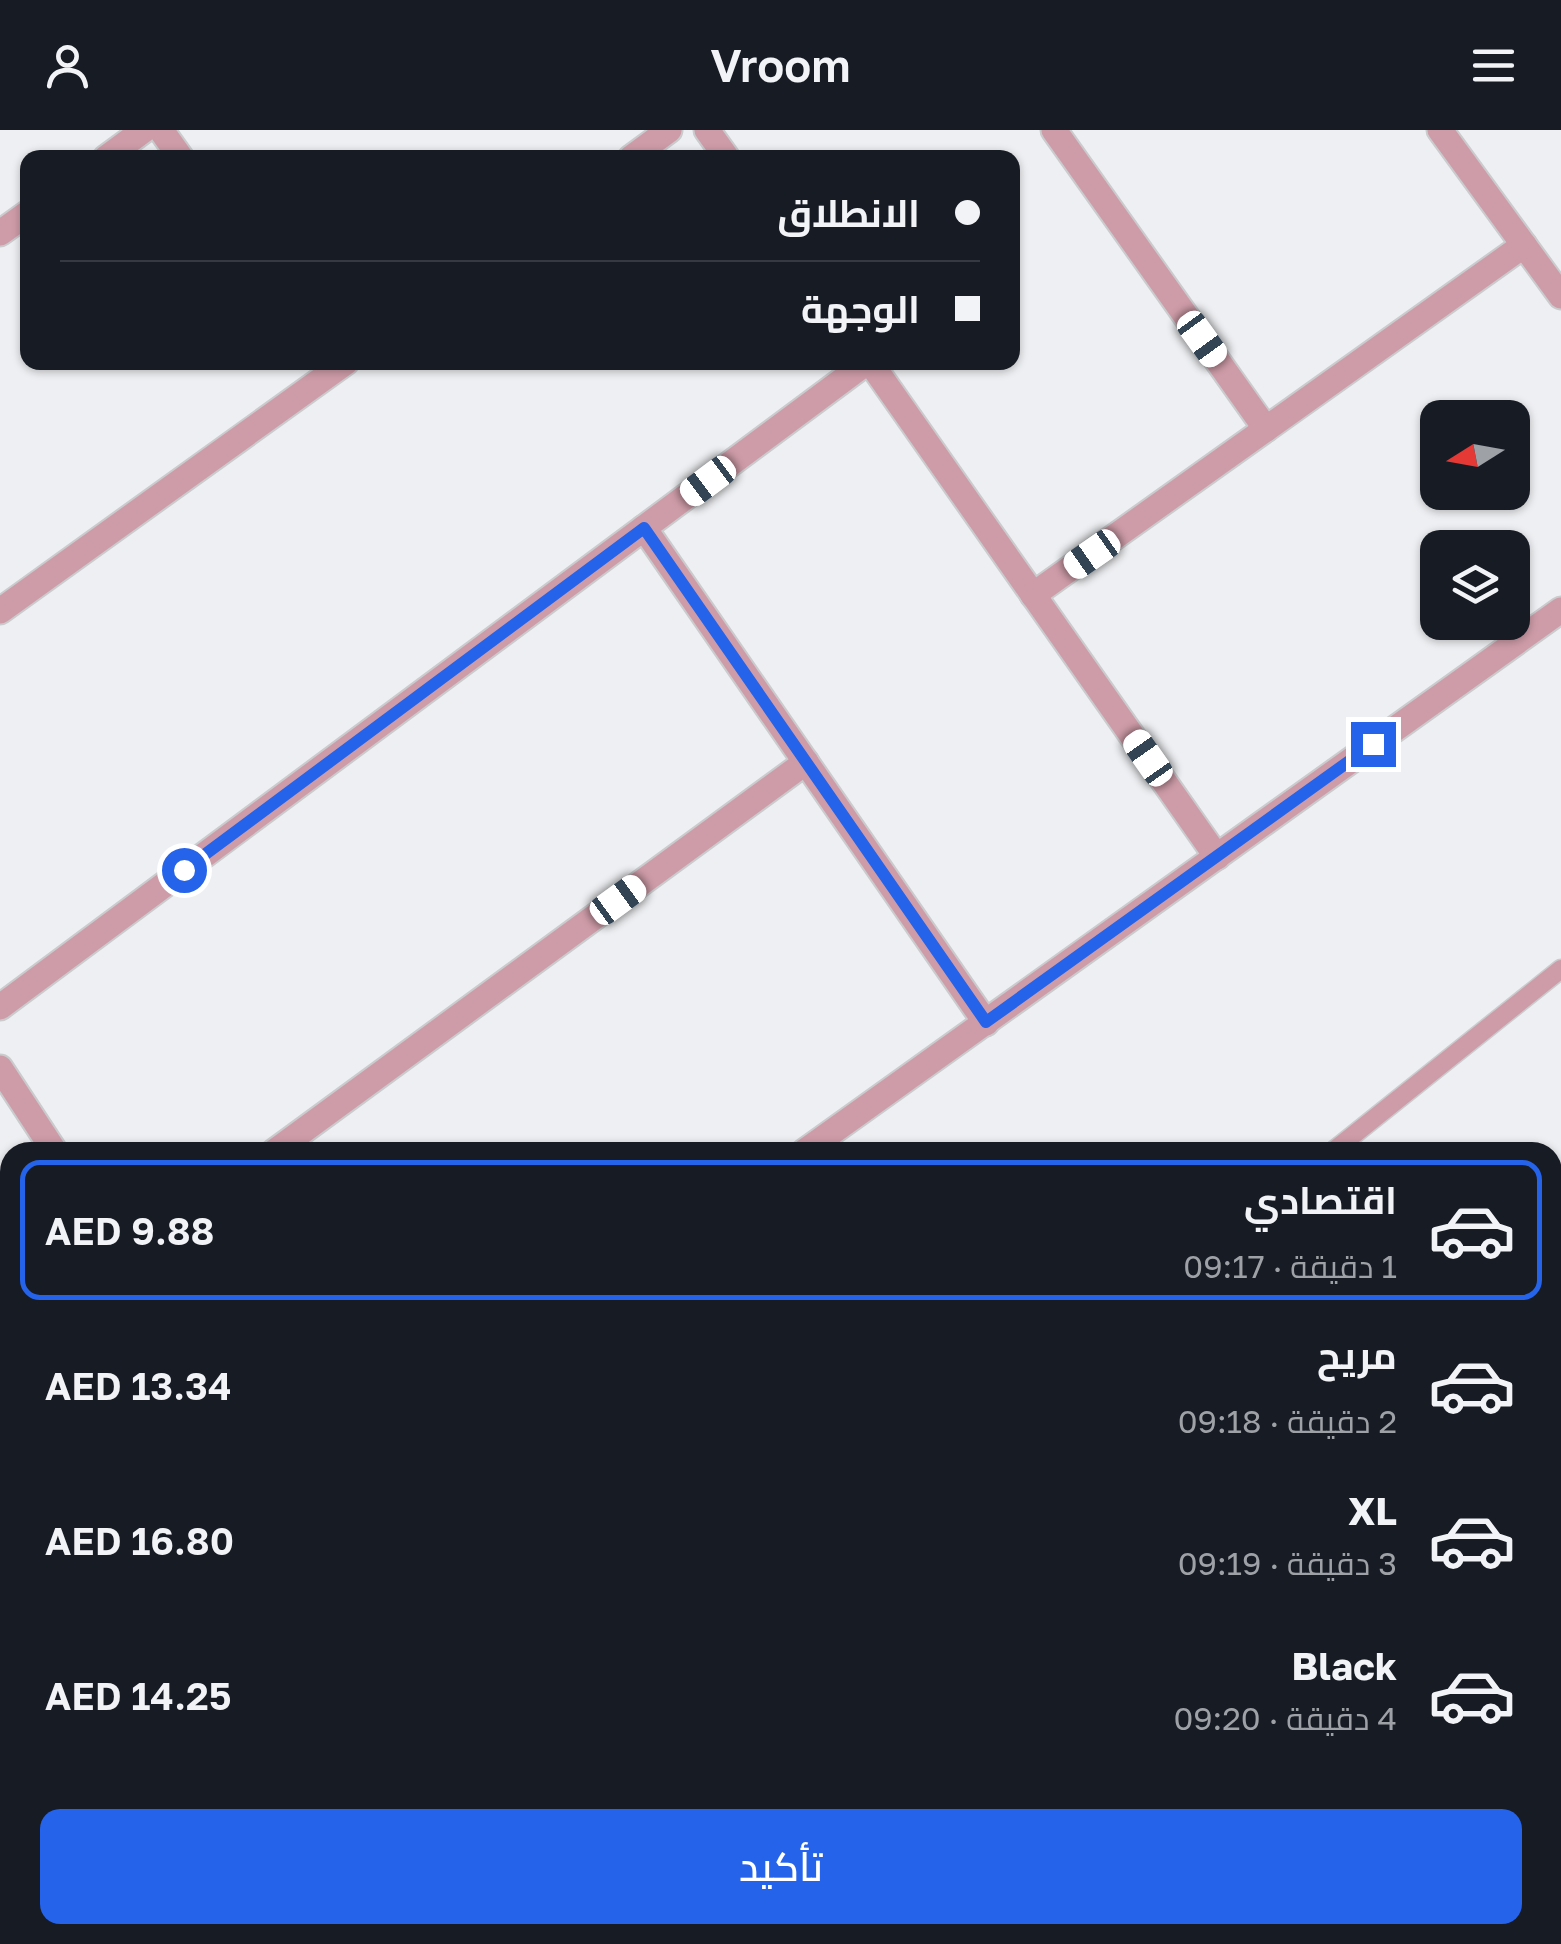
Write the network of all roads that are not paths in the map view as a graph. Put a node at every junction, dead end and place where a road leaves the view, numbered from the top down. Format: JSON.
{"nodes":[{"id":1,"x":144,"y":130,"type":"edge"},
{"id":2,"x":669,"y":130,"type":"edge"},
{"id":3,"x":1054,"y":130,"type":"edge"},
{"id":4,"x":1440,"y":130,"type":"edge"},
{"id":5,"x":117,"y":150,"type":"edge"},
{"id":6,"x":642,"y":150,"type":"edge"},
{"id":7,"x":1524,"y":245,"type":"junction"},
{"id":8,"x":1561,"y":296,"type":"edge"},
{"id":9,"x":329,"y":370,"type":"edge"},
{"id":10,"x":858,"y":370,"type":"edge"},
{"id":11,"x":875,"y":370,"type":"edge"},
{"id":12,"x":1266,"y":429,"type":"junction"},
{"id":13,"x":644,"y":528,"type":"junction"},
{"id":14,"x":1033,"y":595,"type":"junction"},
{"id":15,"x":1561,"y":610,"type":"edge"},
{"id":16,"x":0,"y":612,"type":"edge"},
{"id":17,"x":806,"y":762,"type":"junction"},
{"id":18,"x":1217,"y":857,"type":"junction"},
{"id":19,"x":1561,"y":969,"type":"edge"},
{"id":20,"x":0,"y":1008,"type":"edge"},
{"id":21,"x":986,"y":1022,"type":"junction"},
{"id":22,"x":0,"y":1068,"type":"edge"},
{"id":23,"x":48,"y":1142,"type":"edge"},
{"id":24,"x":288,"y":1142,"type":"edge"},
{"id":25,"x":818,"y":1142,"type":"edge"},
{"id":26,"x":1345,"y":1142,"type":"edge"}],
"edges":[{"from":1,"to":5,"type":"street"},
{"from":2,"to":6,"type":"street"},
{"from":3,"to":12,"type":"street"},
{"from":4,"to":7,"type":"street"},
{"from":7,"to":8,"type":"street"},
{"from":7,"to":12,"type":"street"},
{"from":9,"to":16,"type":"street"},
{"from":10,"to":13,"type":"street"},
{"from":11,"to":14,"type":"street"},
{"from":12,"to":14,"type":"street"},
{"from":13,"to":17,"type":"street"},
{"from":13,"to":20,"type":"street"},
{"from":14,"to":18,"type":"street"},
{"from":15,"to":18,"type":"street"},
{"from":17,"to":21,"type":"street"},
{"from":17,"to":24,"type":"street"},
{"from":18,"to":21,"type":"street"},
{"from":19,"to":26,"type":"lane"},
{"from":21,"to":25,"type":"street"},
{"from":22,"to":23,"type":"street"}]}
